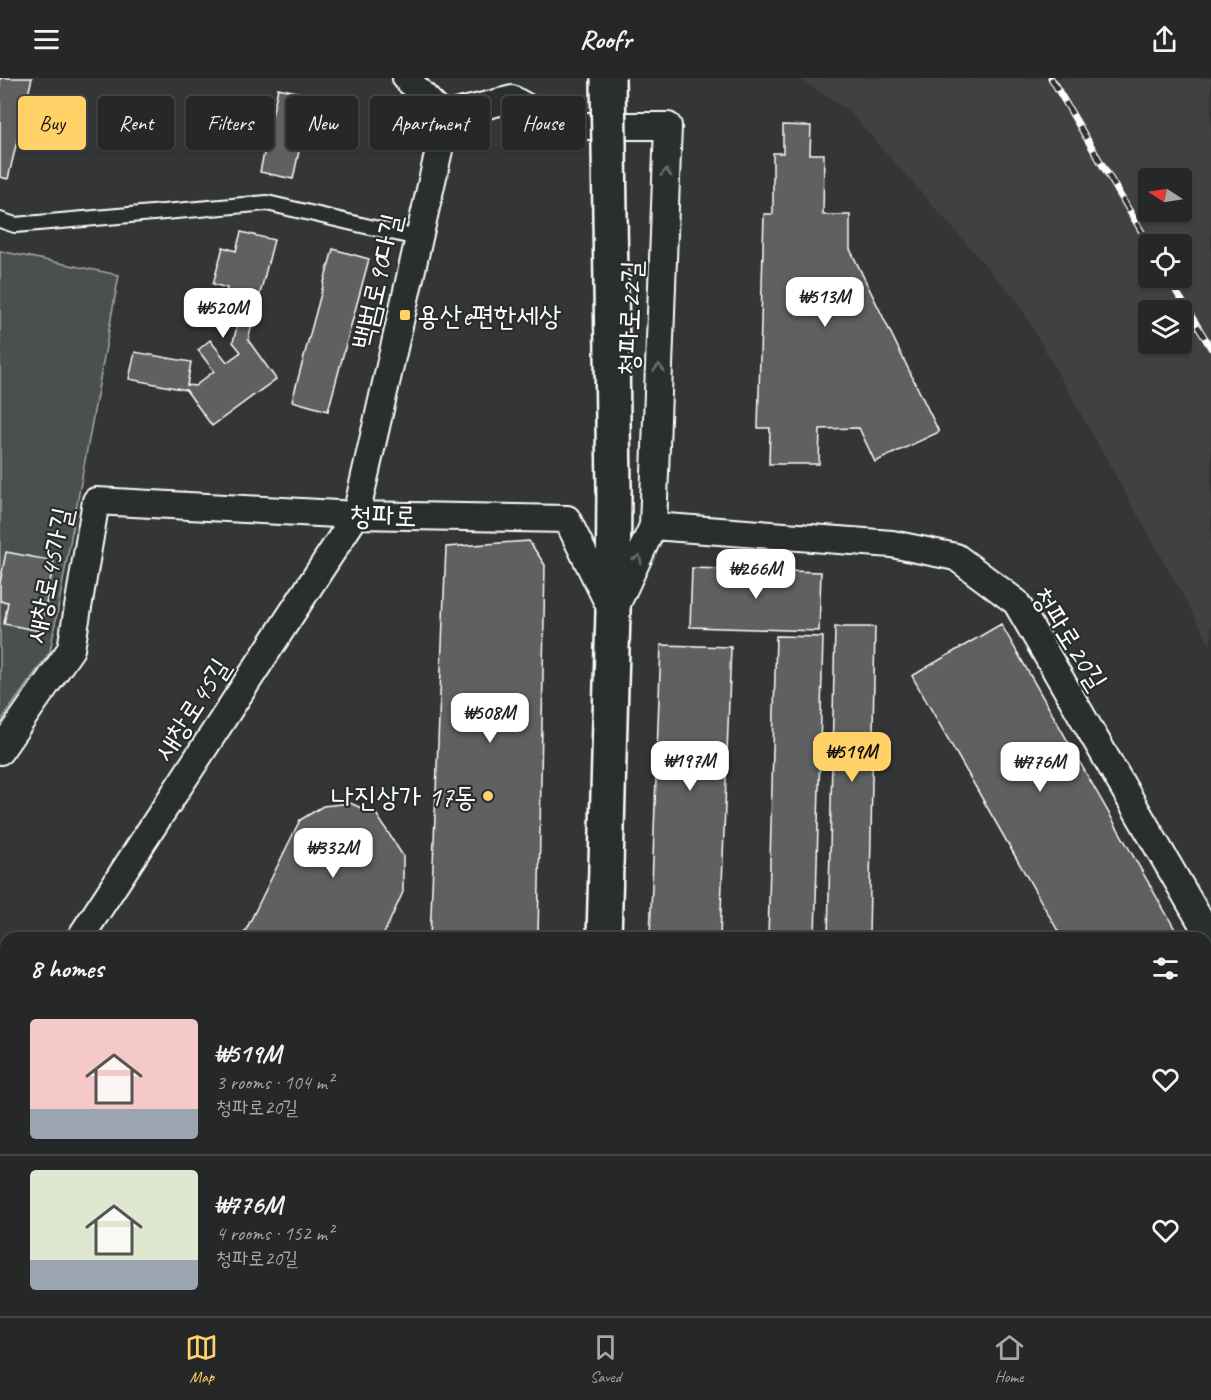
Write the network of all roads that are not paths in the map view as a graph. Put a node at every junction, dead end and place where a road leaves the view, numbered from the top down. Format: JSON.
{"nodes":[{"id":1,"x":406,"y":78,"type":"edge"},
{"id":2,"x":608,"y":78,"type":"edge"},
{"id":3,"x":424,"y":96,"type":"edge"},
{"id":4,"x":490,"y":104,"type":"edge"},
{"id":5,"x":438,"y":150,"type":"edge"},
{"id":6,"x":0,"y":220,"type":"edge"},
{"id":7,"x":417,"y":238,"type":"junction"},
{"id":8,"x":96,"y":501,"type":"joint"},
{"id":9,"x":356,"y":515,"type":"junction"},
{"id":10,"x":654,"y":526,"type":"junction"},
{"id":11,"x":613,"y":612,"type":"junction"},
{"id":12,"x":0,"y":751,"type":"edge"},
{"id":13,"x":84,"y":932,"type":"edge"},
{"id":14,"x":604,"y":932,"type":"edge"},
{"id":15,"x":1207,"y":932,"type":"edge"}],
"edges":[{"from":1,"to":3,"type":"street"},
{"from":2,"to":11,"type":"main road","name":"청파로","bridge":true},
{"from":10,"to":4,"type":"street","name":"청파로22길","one_way":true},
{"from":5,"to":7,"type":"street","name":"백범로90다길"},
{"from":6,"to":7,"type":"lane"},
{"from":7,"to":9,"type":"street","name":"백범로90다길"},
{"from":8,"to":9,"type":"street","name":"청파로"},
{"from":8,"to":12,"type":"street","name":"새창로45가길"},
{"from":9,"to":11,"type":"street","name":"청파로"},
{"from":9,"to":13,"type":"street","name":"새창로45길"},
{"from":11,"to":10,"type":"street","name":"청파로22길","one_way":true},
{"from":10,"to":15,"type":"street","name":"청파로20길"},
{"from":11,"to":14,"type":"main road","name":"청파로"}]}
